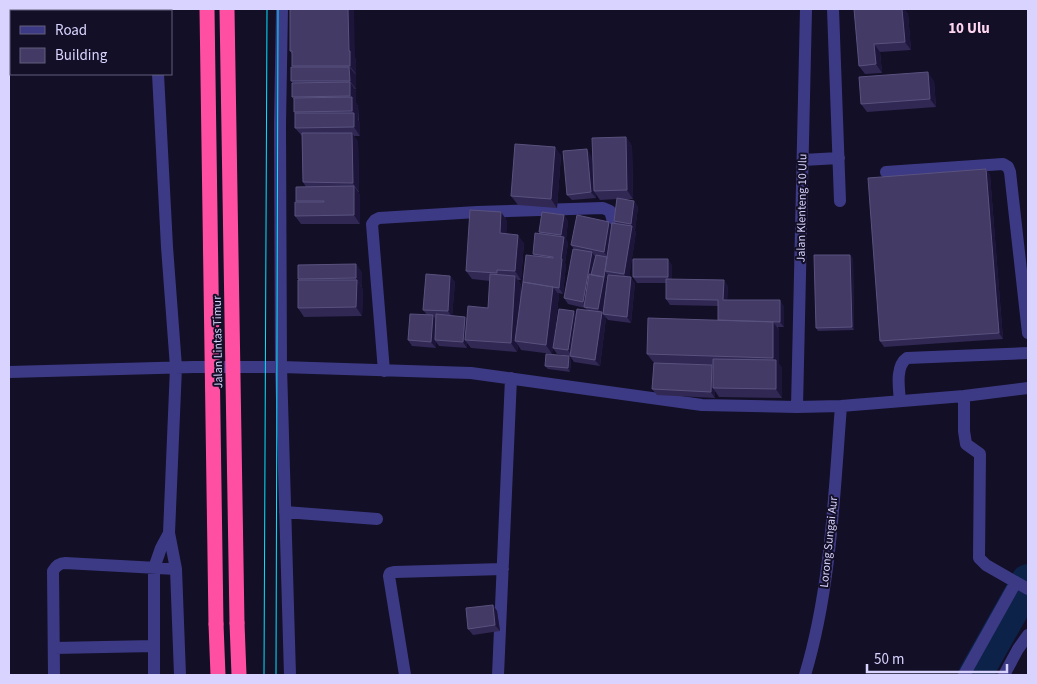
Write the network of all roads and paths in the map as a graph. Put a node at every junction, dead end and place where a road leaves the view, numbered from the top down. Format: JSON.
{"nodes":[{"id":1,"x":206,"y":9,"type":"edge"},
{"id":2,"x":227,"y":9,"type":"edge"},
{"id":3,"x":282,"y":9,"type":"edge"},
{"id":4,"x":806,"y":9,"type":"edge"},
{"id":5,"x":833,"y":9,"type":"edge"},
{"id":6,"x":158,"y":75,"type":"edge"},
{"id":7,"x":839,"y":158,"type":"junction"},
{"id":8,"x":803,"y":160,"type":"junction"},
{"id":9,"x":886,"y":172,"type":"dead end"},
{"id":10,"x":840,"y":201,"type":"dead end"},
{"id":11,"x":611,"y":251,"type":"edge"},
{"id":12,"x":1028,"y":333,"type":"edge"},
{"id":13,"x":1028,"y":353,"type":"edge"},
{"id":14,"x":176,"y":367,"type":"junction"},
{"id":15,"x":281,"y":367,"type":"junction"},
{"id":16,"x":384,"y":370,"type":"junction"},
{"id":17,"x":9,"y":372,"type":"edge"},
{"id":18,"x":511,"y":378,"type":"junction"},
{"id":19,"x":1028,"y":388,"type":"edge"},
{"id":20,"x":964,"y":396,"type":"junction"},
{"id":21,"x":900,"y":401,"type":"junction"},
{"id":22,"x":841,"y":406,"type":"junction"},
{"id":23,"x":798,"y":407,"type":"junction"},
{"id":24,"x":285,"y":512,"type":"junction"},
{"id":25,"x":377,"y":519,"type":"dead end"},
{"id":26,"x":169,"y":533,"type":"junction"},
{"id":27,"x":154,"y":568,"type":"junction"},
{"id":28,"x":176,"y":569,"type":"junction"},
{"id":29,"x":503,"y":569,"type":"junction"},
{"id":30,"x":1021,"y":585,"type":"edge"},
{"id":31,"x":1028,"y":635,"type":"edge"},
{"id":32,"x":154,"y":646,"type":"junction"},
{"id":33,"x":54,"y":648,"type":"junction"},
{"id":34,"x":1023,"y":653,"type":"edge"},
{"id":35,"x":54,"y":675,"type":"edge"},
{"id":36,"x":154,"y":675,"type":"edge"},
{"id":37,"x":180,"y":675,"type":"edge"},
{"id":38,"x":218,"y":675,"type":"edge"},
{"id":39,"x":239,"y":675,"type":"edge"},
{"id":40,"x":290,"y":675,"type":"edge"},
{"id":41,"x":405,"y":675,"type":"edge"},
{"id":42,"x":498,"y":675,"type":"edge"},
{"id":43,"x":805,"y":675,"type":"edge"},
{"id":44,"x":964,"y":675,"type":"edge"},
{"id":45,"x":1004,"y":675,"type":"edge"}],
"edges":[{"from":1,"to":38,"type":"highway","name":"Jalan Lintas Timur","bridge":true},
{"from":2,"to":39,"type":"highway","name":"Jalan Lintas Timur","bridge":true},
{"from":3,"to":15,"type":"street"},
{"from":4,"to":8,"type":"street","name":"Jalan Klenteng 10 Ulu"},
{"from":5,"to":7,"type":"street"},
{"from":6,"to":14,"type":"street"},
{"from":7,"to":8,"type":"street"},
{"from":7,"to":10,"type":"street"},
{"from":8,"to":23,"type":"street","name":"Jalan Klenteng 10 Ulu"},
{"from":9,"to":12,"type":"street"},
{"from":11,"to":16,"type":"street"},
{"from":13,"to":21,"type":"street"},
{"from":14,"to":15,"type":"street"},
{"from":14,"to":17,"type":"street"},
{"from":14,"to":26,"type":"street"},
{"from":15,"to":16,"type":"street"},
{"from":15,"to":24,"type":"street"},
{"from":16,"to":18,"type":"street"},
{"from":18,"to":23,"type":"street"},
{"from":18,"to":29,"type":"street"},
{"from":19,"to":20,"type":"street"},
{"from":20,"to":21,"type":"street"},
{"from":20,"to":30,"type":"street"},
{"from":21,"to":22,"type":"street"},
{"from":22,"to":23,"type":"street"},
{"from":22,"to":43,"type":"street","name":"Lorong Sungai Aur"},
{"from":24,"to":25,"type":"street"},
{"from":24,"to":40,"type":"street"},
{"from":26,"to":27,"type":"street"},
{"from":26,"to":28,"type":"street"},
{"from":27,"to":28,"type":"street"},
{"from":27,"to":32,"type":"street"},
{"from":27,"to":33,"type":"street"},
{"from":28,"to":37,"type":"street"},
{"from":29,"to":41,"type":"street"},
{"from":29,"to":42,"type":"street"},
{"from":30,"to":44,"type":"street"},
{"from":31,"to":34,"type":"street"},
{"from":32,"to":33,"type":"street"},
{"from":32,"to":36,"type":"street"},
{"from":33,"to":35,"type":"street"},
{"from":34,"to":45,"type":"street"}]}
